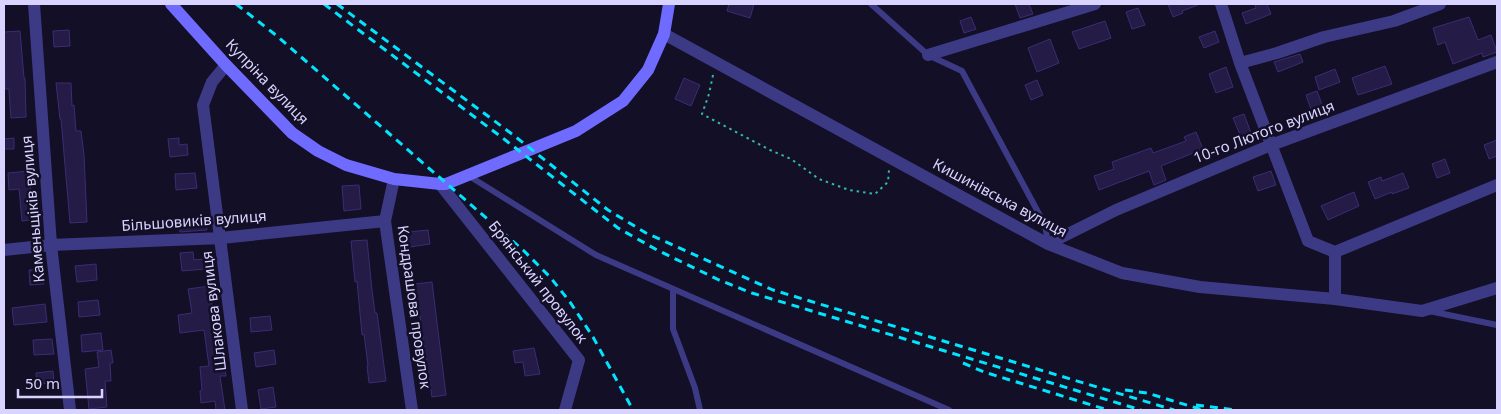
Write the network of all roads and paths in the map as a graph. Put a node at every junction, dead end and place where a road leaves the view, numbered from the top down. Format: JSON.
{"nodes":[{"id":1,"x":34,"y":4,"type":"edge"},
{"id":2,"x":172,"y":4,"type":"edge"},
{"id":3,"x":669,"y":4,"type":"edge"},
{"id":4,"x":871,"y":4,"type":"edge"},
{"id":5,"x":1095,"y":4,"type":"edge"},
{"id":6,"x":1221,"y":4,"type":"edge"},
{"id":7,"x":1440,"y":4,"type":"edge"},
{"id":8,"x":664,"y":34,"type":"junction"},
{"id":9,"x":928,"y":55,"type":"junction"},
{"id":10,"x":716,"y":62,"type":"junction"},
{"id":11,"x":1240,"y":62,"type":"junction"},
{"id":12,"x":1497,"y":62,"type":"edge"},
{"id":13,"x":226,"y":65,"type":"junction"},
{"id":14,"x":1271,"y":144,"type":"junction"},
{"id":15,"x":890,"y":157,"type":"junction"},
{"id":16,"x":468,"y":175,"type":"junction"},
{"id":17,"x":394,"y":179,"type":"junction"},
{"id":18,"x":440,"y":184,"type":"junction"},
{"id":19,"x":1497,"y":185,"type":"edge"},
{"id":20,"x":385,"y":221,"type":"junction"},
{"id":21,"x":222,"y":238,"type":"junction"},
{"id":22,"x":1048,"y":244,"type":"junction"},
{"id":23,"x":51,"y":245,"type":"junction"},
{"id":24,"x":4,"y":250,"type":"edge"},
{"id":25,"x":1335,"y":252,"type":"junction"},
{"id":26,"x":1497,"y":288,"type":"edge"},
{"id":27,"x":673,"y":289,"type":"junction"},
{"id":28,"x":1335,"y":299,"type":"junction"},
{"id":29,"x":1423,"y":310,"type":"junction"},
{"id":30,"x":1497,"y":325,"type":"edge"},
{"id":31,"x":70,"y":410,"type":"edge"},
{"id":32,"x":242,"y":410,"type":"edge"},
{"id":33,"x":412,"y":410,"type":"edge"},
{"id":34,"x":565,"y":410,"type":"edge"},
{"id":35,"x":700,"y":410,"type":"edge"},
{"id":36,"x":949,"y":410,"type":"edge"}],
"edges":[{"from":1,"to":23,"type":"street","name":"Каменьщіків вулиця"},
{"from":2,"to":13,"type":"main road","name":"Купріна вулиця"},
{"from":3,"to":8,"type":"main road"},
{"from":4,"to":9,"type":"lane"},
{"from":5,"to":9,"type":"street"},
{"from":6,"to":11,"type":"street"},
{"from":7,"to":11,"type":"street"},
{"from":8,"to":10,"type":"street","name":"Кишинівська вулиця"},
{"from":8,"to":16,"type":"main road"},
{"from":9,"to":22,"type":"lane"},
{"from":10,"to":15,"type":"street","name":"Кишинівська вулиця"},
{"from":10,"to":15,"type":"path"},
{"from":11,"to":14,"type":"street"},
{"from":12,"to":14,"type":"street","name":"10-го Лютого вулиця"},
{"from":13,"to":17,"type":"main road","name":"Купріна вулиця"},
{"from":13,"to":21,"type":"street","name":"Шлакова вулиця"},
{"from":14,"to":22,"type":"street","name":"10-го Лютого вулиця"},
{"from":14,"to":25,"type":"street"},
{"from":15,"to":22,"type":"street","name":"Кишинівська вулиця"},
{"from":16,"to":18,"type":"main road"},
{"from":16,"to":27,"type":"lane"},
{"from":17,"to":18,"type":"main road","name":"Купріна вулиця"},
{"from":17,"to":20,"type":"street","name":"Кондрашова провулок"},
{"from":18,"to":34,"type":"street","name":"Брянський провулок"},
{"from":19,"to":25,"type":"street"},
{"from":20,"to":21,"type":"street","name":"Більшовиків вулиця"},
{"from":20,"to":33,"type":"street","name":"Кондрашова провулок"},
{"from":21,"to":23,"type":"street","name":"Більшовиків вулиця"},
{"from":21,"to":32,"type":"street","name":"Шлакова вулиця"},
{"from":22,"to":28,"type":"street","name":"Кишинівська вулиця"},
{"from":23,"to":24,"type":"street","name":"Більшовиків вулиця"},
{"from":23,"to":31,"type":"street","name":"Каменьщіків вулиця"},
{"from":25,"to":28,"type":"street"},
{"from":26,"to":29,"type":"street","name":"Кишинівська вулиця"},
{"from":27,"to":35,"type":"lane"},
{"from":27,"to":36,"type":"lane"},
{"from":28,"to":29,"type":"street","name":"Кишинівська вулиця"},
{"from":29,"to":30,"type":"lane"}]}
